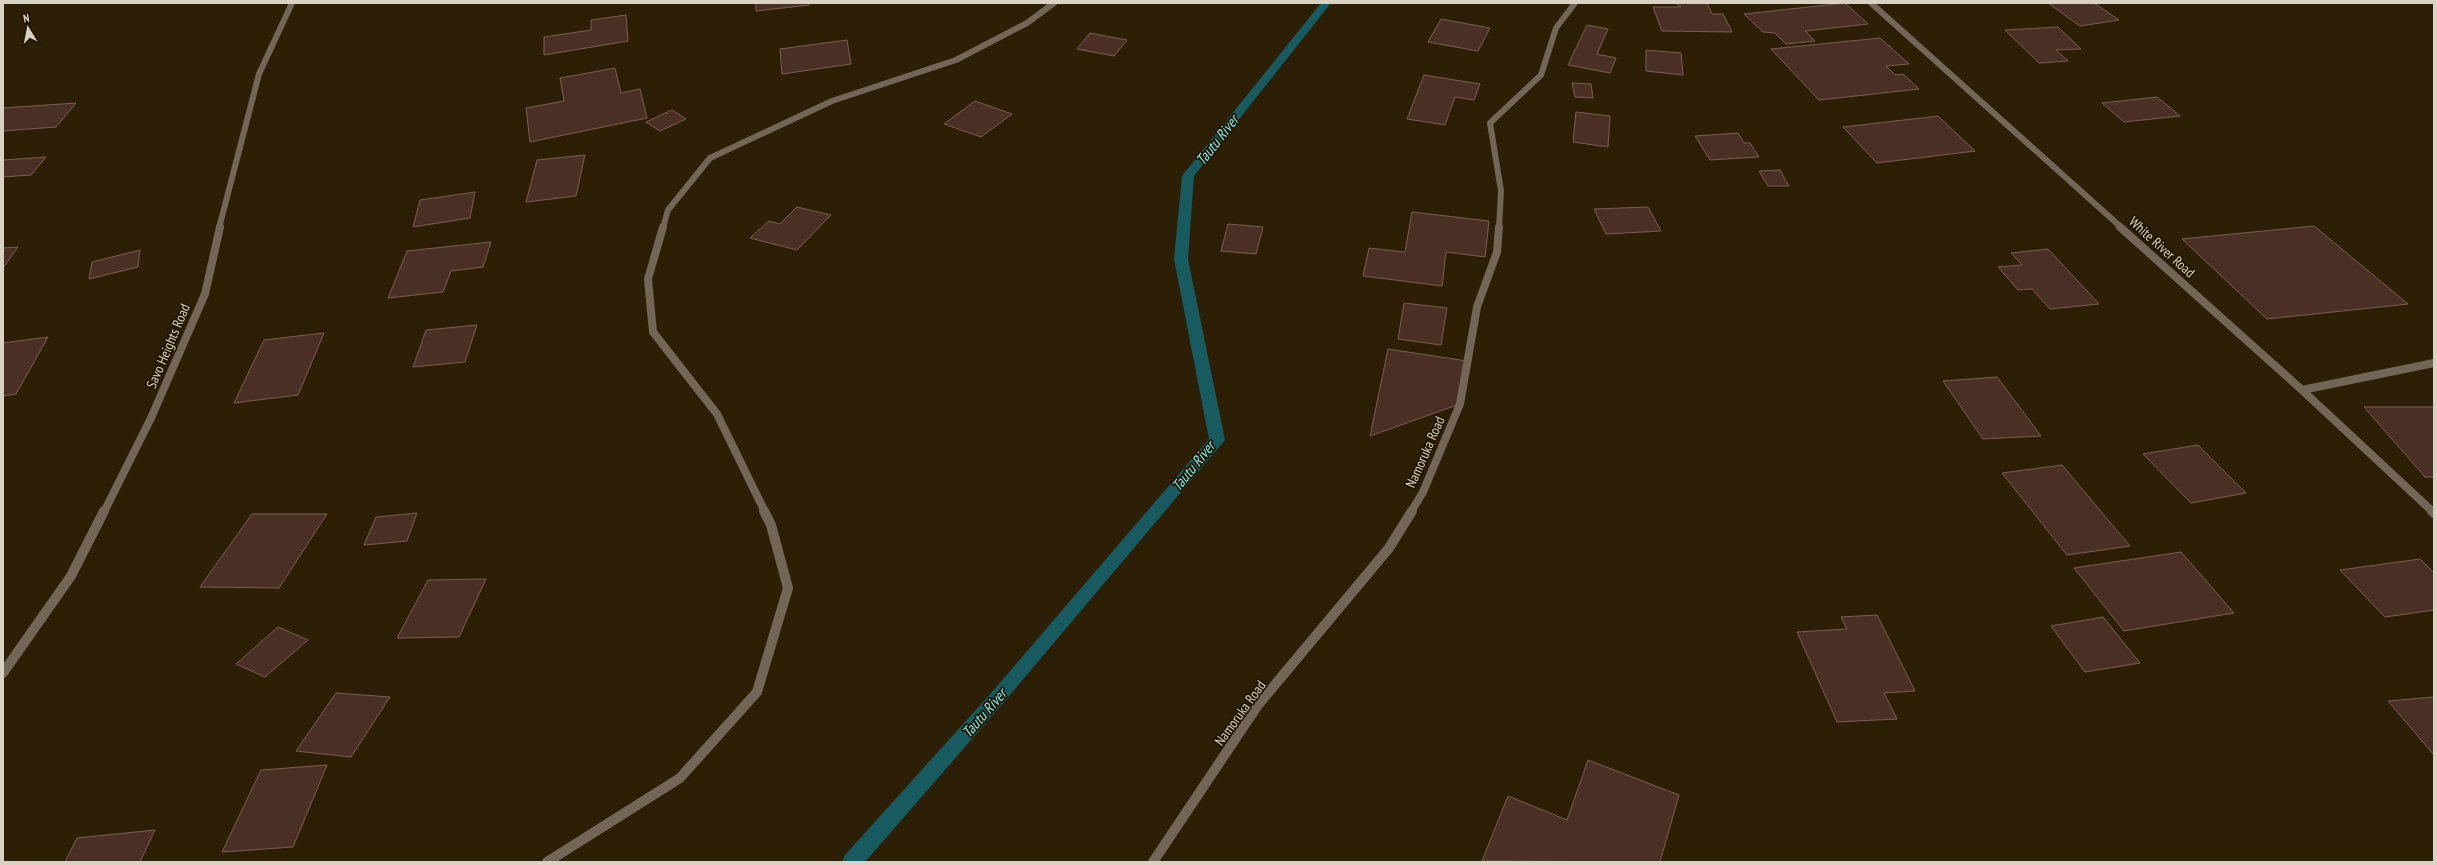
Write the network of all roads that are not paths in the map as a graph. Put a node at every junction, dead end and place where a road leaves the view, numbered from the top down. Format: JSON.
{"nodes":[{"id":1,"x":292,"y":3,"type":"edge"},
{"id":2,"x":1054,"y":3,"type":"edge"},
{"id":3,"x":1575,"y":3,"type":"edge"},
{"id":4,"x":1871,"y":3,"type":"edge"},
{"id":5,"x":2434,"y":364,"type":"edge"},
{"id":6,"x":2302,"y":390,"type":"junction"},
{"id":7,"x":2434,"y":513,"type":"edge"},
{"id":8,"x":3,"y":673,"type":"edge"},
{"id":9,"x":547,"y":862,"type":"edge"},
{"id":10,"x":1153,"y":862,"type":"edge"}],
"edges":[{"from":1,"to":8,"type":"street","name":"Savo Heights Road"},
{"from":2,"to":9,"type":"street"},
{"from":3,"to":10,"type":"street","name":"Namoruka Road"},
{"from":4,"to":6,"type":"street","name":"White River Road"},
{"from":5,"to":6,"type":"street"},
{"from":6,"to":7,"type":"street","name":"White River Road"}]}
